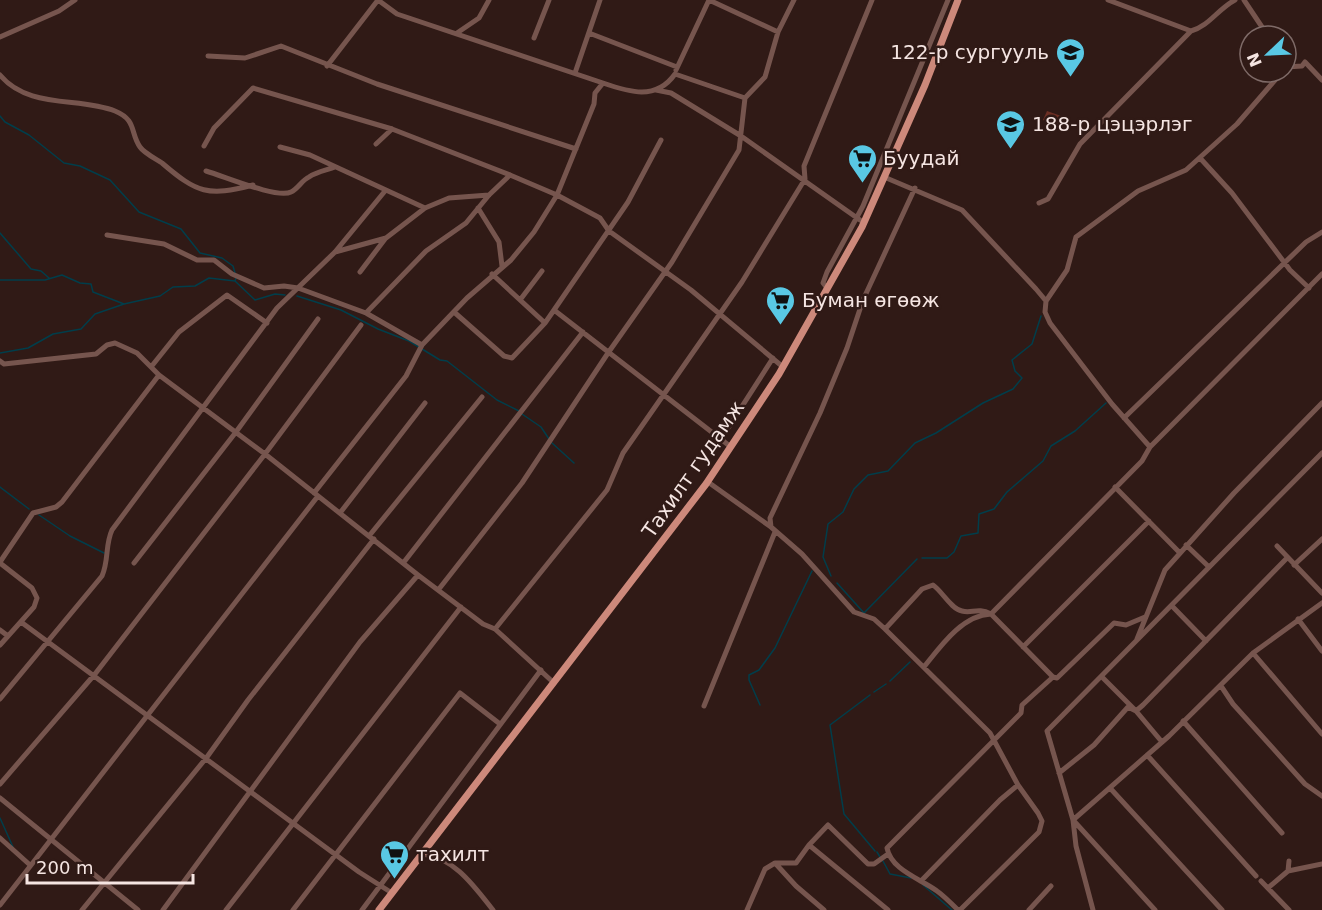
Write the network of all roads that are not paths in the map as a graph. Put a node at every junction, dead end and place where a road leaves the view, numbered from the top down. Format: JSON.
{"nodes":[{"id":1,"x":75,"y":0,"type":"edge"},
{"id":2,"x":378,"y":0,"type":"edge"},
{"id":3,"x":489,"y":0,"type":"edge"},
{"id":4,"x":549,"y":0,"type":"edge"},
{"id":5,"x":600,"y":0,"type":"edge"},
{"id":6,"x":709,"y":0,"type":"edge"},
{"id":7,"x":794,"y":0,"type":"edge"},
{"id":8,"x":872,"y":0,"type":"edge"},
{"id":9,"x":948,"y":0,"type":"edge"},
{"id":10,"x":958,"y":0,"type":"edge"},
{"id":11,"x":1108,"y":0,"type":"edge"},
{"id":12,"x":1234,"y":0,"type":"edge"},
{"id":13,"x":1244,"y":0,"type":"edge"},
{"id":14,"x":1260,"y":24,"type":"edge"},
{"id":15,"x":1191,"y":31,"type":"junction"},
{"id":16,"x":778,"y":32,"type":"junction"},
{"id":17,"x":457,"y":33,"type":"junction"},
{"id":18,"x":589,"y":33,"type":"junction"},
{"id":19,"x":0,"y":37,"type":"edge"},
{"id":20,"x":534,"y":38,"type":"dead end"},
{"id":21,"x":932,"y":42,"type":"junction"},
{"id":22,"x":941,"y":45,"type":"junction"},
{"id":23,"x":208,"y":56,"type":"dead end"},
{"id":24,"x":327,"y":66,"type":"junction"},
{"id":25,"x":1298,"y":66,"type":"edge"},
{"id":26,"x":676,"y":67,"type":"junction"},
{"id":27,"x":575,"y":73,"type":"junction"},
{"id":28,"x":675,"y":74,"type":"junction"},
{"id":29,"x":0,"y":75,"type":"edge"},
{"id":30,"x":917,"y":80,"type":"junction"},
{"id":31,"x":1322,"y":80,"type":"edge"},
{"id":32,"x":0,"y":83,"type":"edge"},
{"id":33,"x":603,"y":83,"type":"junction"},
{"id":34,"x":9,"y":84,"type":"junction"},
{"id":35,"x":1271,"y":84,"type":"edge"},
{"id":36,"x":925,"y":85,"type":"junction"},
{"id":37,"x":656,"y":90,"type":"junction"},
{"id":38,"x":745,"y":98,"type":"junction"},
{"id":39,"x":392,"y":129,"type":"junction"},
{"id":40,"x":741,"y":136,"type":"junction"},
{"id":41,"x":661,"y":140,"type":"dead end"},
{"id":42,"x":375,"y":144,"type":"dead end"},
{"id":43,"x":204,"y":146,"type":"dead end"},
{"id":44,"x":280,"y":147,"type":"dead end"},
{"id":45,"x":576,"y":149,"type":"junction"},
{"id":46,"x":1200,"y":158,"type":"junction"},
{"id":47,"x":335,"y":167,"type":"junction"},
{"id":48,"x":206,"y":171,"type":"dead end"},
{"id":49,"x":510,"y":175,"type":"junction"},
{"id":50,"x":884,"y":177,"type":"junction"},
{"id":51,"x":805,"y":179,"type":"junction"},
{"id":52,"x":253,"y":185,"type":"junction"},
{"id":53,"x":915,"y":188,"type":"junction"},
{"id":54,"x":385,"y":190,"type":"junction"},
{"id":55,"x":489,"y":195,"type":"junction"},
{"id":56,"x":557,"y":195,"type":"junction"},
{"id":57,"x":1040,"y":203,"type":"dead end"},
{"id":58,"x":424,"y":208,"type":"junction"},
{"id":59,"x":478,"y":208,"type":"junction"},
{"id":60,"x":860,"y":221,"type":"junction"},
{"id":61,"x":609,"y":231,"type":"junction"},
{"id":62,"x":1322,"y":232,"type":"edge"},
{"id":63,"x":107,"y":235,"type":"dead end"},
{"id":64,"x":386,"y":238,"type":"junction"},
{"id":65,"x":335,"y":252,"type":"junction"},
{"id":66,"x":1285,"y":262,"type":"junction"},
{"id":67,"x":502,"y":267,"type":"junction"},
{"id":68,"x":542,"y":271,"type":"dead end"},
{"id":69,"x":360,"y":272,"type":"dead end"},
{"id":70,"x":664,"y":273,"type":"junction"},
{"id":71,"x":492,"y":274,"type":"junction"},
{"id":72,"x":1322,"y":274,"type":"edge"},
{"id":73,"x":298,"y":288,"type":"junction"},
{"id":74,"x":1309,"y":288,"type":"junction"},
{"id":75,"x":520,"y":300,"type":"junction"},
{"id":76,"x":1046,"y":301,"type":"junction"},
{"id":77,"x":554,"y":310,"type":"junction"},
{"id":78,"x":454,"y":312,"type":"junction"},
{"id":79,"x":366,"y":313,"type":"junction"},
{"id":80,"x":719,"y":314,"type":"junction"},
{"id":81,"x":318,"y":319,"type":"dead end"},
{"id":82,"x":267,"y":323,"type":"junction"},
{"id":83,"x":545,"y":323,"type":"junction"},
{"id":84,"x":361,"y":325,"type":"dead end"},
{"id":85,"x":584,"y":332,"type":"junction"},
{"id":86,"x":422,"y":345,"type":"junction"},
{"id":87,"x":608,"y":353,"type":"junction"},
{"id":88,"x":773,"y":358,"type":"junction"},
{"id":89,"x":0,"y":361,"type":"edge"},
{"id":90,"x":151,"y":367,"type":"junction"},
{"id":91,"x":783,"y":367,"type":"junction"},
{"id":92,"x":159,"y":375,"type":"junction"},
{"id":93,"x":664,"y":393,"type":"junction"},
{"id":94,"x":482,"y":397,"type":"dead end"},
{"id":95,"x":425,"y":403,"type":"dead end"},
{"id":96,"x":1322,"y":403,"type":"edge"},
{"id":97,"x":204,"y":409,"type":"junction"},
{"id":98,"x":1124,"y":418,"type":"junction"},
{"id":99,"x":236,"y":432,"type":"junction"},
{"id":100,"x":721,"y":439,"type":"junction"},
{"id":101,"x":731,"y":447,"type":"junction"},
{"id":102,"x":1150,"y":447,"type":"junction"},
{"id":103,"x":1322,"y":453,"type":"edge"},
{"id":104,"x":266,"y":454,"type":"junction"},
{"id":105,"x":708,"y":482,"type":"junction"},
{"id":106,"x":1114,"y":487,"type":"junction"},
{"id":107,"x":316,"y":494,"type":"junction"},
{"id":108,"x":340,"y":513,"type":"junction"},
{"id":109,"x":1149,"y":521,"type":"junction"},
{"id":110,"x":773,"y":530,"type":"junction"},
{"id":111,"x":372,"y":537,"type":"junction"},
{"id":112,"x":1322,"y":538,"type":"edge"},
{"id":113,"x":1186,"y":545,"type":"junction"},
{"id":114,"x":1277,"y":546,"type":"dead end"},
{"id":115,"x":1179,"y":552,"type":"junction"},
{"id":116,"x":1287,"y":558,"type":"junction"},
{"id":117,"x":0,"y":562,"type":"edge"},
{"id":118,"x":404,"y":562,"type":"junction"},
{"id":119,"x":134,"y":563,"type":"dead end"},
{"id":120,"x":1294,"y":565,"type":"junction"},
{"id":121,"x":1209,"y":567,"type":"junction"},
{"id":122,"x":418,"y":575,"type":"junction"},
{"id":123,"x":439,"y":589,"type":"junction"},
{"id":124,"x":1322,"y":593,"type":"edge"},
{"id":125,"x":1322,"y":603,"type":"edge"},
{"id":126,"x":1172,"y":606,"type":"junction"},
{"id":127,"x":461,"y":607,"type":"junction"},
{"id":128,"x":991,"y":614,"type":"junction"},
{"id":129,"x":1145,"y":617,"type":"junction"},
{"id":130,"x":1298,"y":619,"type":"junction"},
{"id":131,"x":21,"y":622,"type":"junction"},
{"id":132,"x":495,"y":629,"type":"junction"},
{"id":133,"x":885,"y":629,"type":"junction"},
{"id":134,"x":0,"y":630,"type":"edge"},
{"id":135,"x":8,"y":636,"type":"junction"},
{"id":136,"x":1136,"y":640,"type":"junction"},
{"id":137,"x":48,"y":641,"type":"junction"},
{"id":138,"x":1206,"y":641,"type":"junction"},
{"id":139,"x":0,"y":645,"type":"edge"},
{"id":140,"x":1023,"y":647,"type":"junction"},
{"id":141,"x":1322,"y":651,"type":"edge"},
{"id":142,"x":1253,"y":653,"type":"junction"},
{"id":143,"x":924,"y":667,"type":"junction"},
{"id":144,"x":541,"y":670,"type":"junction"},
{"id":145,"x":95,"y":674,"type":"junction"},
{"id":146,"x":1053,"y":677,"type":"junction"},
{"id":147,"x":1102,"y":677,"type":"junction"},
{"id":148,"x":554,"y":683,"type":"junction"},
{"id":149,"x":1221,"y":686,"type":"junction"},
{"id":150,"x":0,"y":699,"type":"edge"},
{"id":151,"x":704,"y":706,"type":"dead end"},
{"id":152,"x":1136,"y":711,"type":"junction"},
{"id":153,"x":150,"y":715,"type":"junction"},
{"id":154,"x":1184,"y":721,"type":"junction"},
{"id":155,"x":500,"y":724,"type":"junction"},
{"id":156,"x":1322,"y":734,"type":"edge"},
{"id":157,"x":993,"y":742,"type":"junction"},
{"id":158,"x":1162,"y":742,"type":"junction"},
{"id":159,"x":1147,"y":755,"type":"junction"},
{"id":160,"x":207,"y":757,"type":"junction"},
{"id":161,"x":1059,"y":773,"type":"junction"},
{"id":162,"x":0,"y":784,"type":"edge"},
{"id":163,"x":1018,"y":785,"type":"junction"},
{"id":164,"x":1110,"y":788,"type":"junction"},
{"id":165,"x":252,"y":792,"type":"junction"},
{"id":166,"x":1322,"y":796,"type":"edge"},
{"id":167,"x":0,"y":798,"type":"edge"},
{"id":168,"x":1073,"y":820,"type":"junction"},
{"id":169,"x":295,"y":823,"type":"junction"},
{"id":170,"x":1282,"y":833,"type":"dead end"},
{"id":171,"x":0,"y":838,"type":"edge"},
{"id":172,"x":50,"y":840,"type":"junction"},
{"id":173,"x":809,"y":845,"type":"junction"},
{"id":174,"x":335,"y":853,"type":"junction"},
{"id":175,"x":422,"y":854,"type":"junction"},
{"id":176,"x":888,"y":854,"type":"junction"},
{"id":177,"x":1289,"y":861,"type":"dead end"},
{"id":178,"x":775,"y":863,"type":"junction"},
{"id":179,"x":1322,"y":864,"type":"edge"},
{"id":180,"x":30,"y":865,"type":"junction"},
{"id":181,"x":1288,"y":871,"type":"junction"},
{"id":182,"x":921,"y":881,"type":"junction"},
{"id":183,"x":106,"y":882,"type":"junction"},
{"id":184,"x":381,"y":885,"type":"junction"},
{"id":185,"x":1051,"y":886,"type":"dead end"},
{"id":186,"x":1268,"y":888,"type":"junction"},
{"id":187,"x":392,"y":893,"type":"junction"},
{"id":188,"x":1149,"y":903,"type":"junction"},
{"id":189,"x":0,"y":904,"type":"edge"},
{"id":190,"x":82,"y":910,"type":"edge"},
{"id":191,"x":138,"y":910,"type":"edge"},
{"id":192,"x":163,"y":910,"type":"edge"},
{"id":193,"x":226,"y":910,"type":"edge"},
{"id":194,"x":293,"y":910,"type":"edge"},
{"id":195,"x":362,"y":910,"type":"edge"},
{"id":196,"x":379,"y":910,"type":"edge"},
{"id":197,"x":493,"y":910,"type":"edge"},
{"id":198,"x":747,"y":910,"type":"edge"},
{"id":199,"x":824,"y":910,"type":"edge"},
{"id":200,"x":888,"y":910,"type":"edge"},
{"id":201,"x":959,"y":910,"type":"edge"},
{"id":202,"x":1029,"y":910,"type":"edge"},
{"id":203,"x":1093,"y":910,"type":"edge"},
{"id":204,"x":1143,"y":910,"type":"edge"},
{"id":205,"x":1155,"y":910,"type":"edge"},
{"id":206,"x":1222,"y":910,"type":"edge"},
{"id":207,"x":1289,"y":910,"type":"edge"}],
"edges":[{"from":1,"to":19,"type":"street"},
{"from":2,"to":17,"type":"street"},
{"from":2,"to":24,"type":"street"},
{"from":3,"to":17,"type":"street"},
{"from":4,"to":20,"type":"street"},
{"from":5,"to":18,"type":"street"},
{"from":6,"to":16,"type":"street"},
{"from":6,"to":26,"type":"street"},
{"from":7,"to":16,"type":"street"},
{"from":8,"to":51,"type":"street"},
{"from":9,"to":21,"type":"street"},
{"from":10,"to":22,"type":"main road","name":"Тахилт гудамж"},
{"from":11,"to":15,"type":"street"},
{"from":12,"to":15,"type":"street"},
{"from":13,"to":14,"type":"street"},
{"from":15,"to":57,"type":"street"},
{"from":16,"to":38,"type":"street"},
{"from":17,"to":27,"type":"street"},
{"from":18,"to":26,"type":"street"},
{"from":18,"to":27,"type":"street"},
{"from":21,"to":22,"type":"street"},
{"from":21,"to":30,"type":"street"},
{"from":22,"to":36,"type":"main road","name":"Тахилт гудамж"},
{"from":23,"to":24,"type":"street"},
{"from":24,"to":45,"type":"street"},
{"from":25,"to":31,"type":"street"},
{"from":26,"to":28,"type":"street"},
{"from":27,"to":33,"type":"street"},
{"from":28,"to":37,"type":"street"},
{"from":28,"to":38,"type":"street"},
{"from":29,"to":34,"type":"street"},
{"from":30,"to":36,"type":"street"},
{"from":30,"to":60,"type":"street"},
{"from":32,"to":34,"type":"street"},
{"from":33,"to":37,"type":"street"},
{"from":33,"to":45,"type":"street"},
{"from":34,"to":52,"type":"street"},
{"from":35,"to":46,"type":"street"},
{"from":36,"to":50,"type":"main road","name":"Тахилт гудамж"},
{"from":37,"to":40,"type":"street"},
{"from":38,"to":40,"type":"street"},
{"from":39,"to":42,"type":"street"},
{"from":39,"to":43,"type":"street"},
{"from":39,"to":49,"type":"street"},
{"from":40,"to":51,"type":"street"},
{"from":40,"to":70,"type":"street"},
{"from":41,"to":61,"type":"street"},
{"from":44,"to":47,"type":"street"},
{"from":45,"to":56,"type":"street"},
{"from":46,"to":66,"type":"street"},
{"from":46,"to":76,"type":"street"},
{"from":47,"to":52,"type":"street"},
{"from":47,"to":54,"type":"street"},
{"from":48,"to":52,"type":"street"},
{"from":49,"to":55,"type":"street"},
{"from":49,"to":56,"type":"street"},
{"from":50,"to":53,"type":"street"},
{"from":50,"to":60,"type":"main road","name":"Тахилт гудамж"},
{"from":51,"to":60,"type":"street"},
{"from":51,"to":80,"type":"street"},
{"from":53,"to":76,"type":"street"},
{"from":53,"to":110,"type":"street"},
{"from":54,"to":58,"type":"street"},
{"from":54,"to":65,"type":"street"},
{"from":55,"to":58,"type":"street"},
{"from":55,"to":59,"type":"street"},
{"from":56,"to":61,"type":"street"},
{"from":56,"to":67,"type":"street"},
{"from":58,"to":64,"type":"street"},
{"from":59,"to":67,"type":"street"},
{"from":59,"to":79,"type":"street"},
{"from":60,"to":91,"type":"main road","name":"Тахилт гудамж"},
{"from":61,"to":70,"type":"street"},
{"from":61,"to":77,"type":"street"},
{"from":62,"to":66,"type":"street"},
{"from":63,"to":73,"type":"street"},
{"from":64,"to":65,"type":"street"},
{"from":64,"to":69,"type":"street"},
{"from":65,"to":73,"type":"street"},
{"from":66,"to":74,"type":"street"},
{"from":66,"to":98,"type":"street"},
{"from":67,"to":71,"type":"street"},
{"from":68,"to":75,"type":"street"},
{"from":70,"to":80,"type":"street"},
{"from":70,"to":87,"type":"street"},
{"from":71,"to":75,"type":"street"},
{"from":71,"to":78,"type":"street"},
{"from":72,"to":74,"type":"street"},
{"from":73,"to":79,"type":"street"},
{"from":73,"to":82,"type":"street"},
{"from":74,"to":102,"type":"street"},
{"from":75,"to":83,"type":"street"},
{"from":76,"to":98,"type":"street"},
{"from":77,"to":83,"type":"street"},
{"from":77,"to":85,"type":"street"},
{"from":78,"to":83,"type":"street"},
{"from":78,"to":86,"type":"street"},
{"from":79,"to":86,"type":"street"},
{"from":80,"to":88,"type":"street"},
{"from":80,"to":93,"type":"street"},
{"from":81,"to":99,"type":"street"},
{"from":82,"to":90,"type":"street"},
{"from":82,"to":97,"type":"street"},
{"from":84,"to":104,"type":"street"},
{"from":85,"to":87,"type":"street"},
{"from":85,"to":118,"type":"street"},
{"from":86,"to":107,"type":"street"},
{"from":87,"to":93,"type":"street"},
{"from":87,"to":123,"type":"street"},
{"from":88,"to":91,"type":"street"},
{"from":88,"to":100,"type":"street"},
{"from":89,"to":90,"type":"street"},
{"from":90,"to":92,"type":"street"},
{"from":91,"to":101,"type":"main road","name":"Тахилт гудамж"},
{"from":92,"to":97,"type":"street"},
{"from":92,"to":117,"type":"street"},
{"from":93,"to":100,"type":"street"},
{"from":93,"to":132,"type":"street"},
{"from":94,"to":111,"type":"street"},
{"from":95,"to":108,"type":"street"},
{"from":96,"to":113,"type":"street"},
{"from":97,"to":99,"type":"street"},
{"from":97,"to":137,"type":"street"},
{"from":98,"to":102,"type":"street"},
{"from":99,"to":104,"type":"street"},
{"from":99,"to":119,"type":"street"},
{"from":100,"to":101,"type":"street"},
{"from":101,"to":105,"type":"main road","name":"Тахилт гудамж"},
{"from":102,"to":106,"type":"street"},
{"from":103,"to":121,"type":"street"},
{"from":104,"to":107,"type":"street"},
{"from":104,"to":145,"type":"street"},
{"from":105,"to":110,"type":"street"},
{"from":105,"to":148,"type":"main road","name":"Тахилт гудамж"},
{"from":106,"to":109,"type":"street"},
{"from":106,"to":128,"type":"street"},
{"from":107,"to":108,"type":"street"},
{"from":107,"to":153,"type":"street"},
{"from":108,"to":111,"type":"street"},
{"from":109,"to":115,"type":"street"},
{"from":109,"to":140,"type":"street"},
{"from":110,"to":133,"type":"street"},
{"from":110,"to":151,"type":"street"},
{"from":111,"to":118,"type":"street"},
{"from":111,"to":160,"type":"street"},
{"from":112,"to":120,"type":"street"},
{"from":113,"to":115,"type":"street"},
{"from":113,"to":121,"type":"street"},
{"from":114,"to":116,"type":"street"},
{"from":115,"to":129,"type":"street"},
{"from":116,"to":120,"type":"street"},
{"from":116,"to":138,"type":"street"},
{"from":117,"to":131,"type":"street"},
{"from":118,"to":122,"type":"street"},
{"from":120,"to":124,"type":"street"},
{"from":121,"to":126,"type":"street"},
{"from":122,"to":123,"type":"street"},
{"from":122,"to":165,"type":"street"},
{"from":123,"to":127,"type":"street"},
{"from":125,"to":130,"type":"street"},
{"from":126,"to":136,"type":"street"},
{"from":126,"to":138,"type":"street"},
{"from":127,"to":132,"type":"street"},
{"from":127,"to":169,"type":"street"},
{"from":128,"to":133,"type":"street"},
{"from":128,"to":140,"type":"street"},
{"from":128,"to":143,"type":"street"},
{"from":129,"to":136,"type":"street"},
{"from":129,"to":146,"type":"street"},
{"from":130,"to":141,"type":"street"},
{"from":130,"to":142,"type":"street"},
{"from":131,"to":135,"type":"street"},
{"from":131,"to":137,"type":"street"},
{"from":132,"to":144,"type":"street"},
{"from":133,"to":143,"type":"street"},
{"from":134,"to":135,"type":"street"},
{"from":135,"to":139,"type":"street"},
{"from":136,"to":147,"type":"street"},
{"from":137,"to":145,"type":"street"},
{"from":137,"to":150,"type":"street"},
{"from":138,"to":152,"type":"street"},
{"from":140,"to":146,"type":"street"},
{"from":142,"to":149,"type":"street"},
{"from":142,"to":156,"type":"street"},
{"from":143,"to":157,"type":"street"},
{"from":144,"to":148,"type":"street"},
{"from":144,"to":155,"type":"street"},
{"from":145,"to":153,"type":"street"},
{"from":145,"to":162,"type":"street"},
{"from":146,"to":157,"type":"street"},
{"from":147,"to":152,"type":"street"},
{"from":147,"to":161,"type":"street"},
{"from":148,"to":175,"type":"main road","name":"Тахилт гудамж"},
{"from":149,"to":154,"type":"street"},
{"from":149,"to":166,"type":"street"},
{"from":152,"to":158,"type":"street"},
{"from":152,"to":161,"type":"street"},
{"from":153,"to":160,"type":"street"},
{"from":153,"to":172,"type":"street"},
{"from":154,"to":158,"type":"street"},
{"from":154,"to":170,"type":"street"},
{"from":155,"to":174,"type":"street"},
{"from":155,"to":184,"type":"street"},
{"from":157,"to":163,"type":"street"},
{"from":157,"to":176,"type":"street"},
{"from":158,"to":159,"type":"street"},
{"from":159,"to":164,"type":"street"},
{"from":159,"to":186,"type":"street"},
{"from":160,"to":165,"type":"street"},
{"from":160,"to":183,"type":"street"},
{"from":161,"to":168,"type":"street"},
{"from":163,"to":182,"type":"street"},
{"from":163,"to":201,"type":"street"},
{"from":164,"to":168,"type":"street"},
{"from":164,"to":206,"type":"street"},
{"from":165,"to":169,"type":"street"},
{"from":165,"to":192,"type":"street"},
{"from":167,"to":172,"type":"street"},
{"from":168,"to":188,"type":"street"},
{"from":168,"to":203,"type":"street"},
{"from":169,"to":174,"type":"street"},
{"from":169,"to":193,"type":"street"},
{"from":171,"to":180,"type":"street"},
{"from":172,"to":180,"type":"street"},
{"from":172,"to":183,"type":"street"},
{"from":173,"to":176,"type":"street"},
{"from":173,"to":178,"type":"street"},
{"from":173,"to":200,"type":"street"},
{"from":174,"to":184,"type":"street"},
{"from":174,"to":194,"type":"street"},
{"from":175,"to":187,"type":"main road","name":"Тахилт гудамж"},
{"from":175,"to":197,"type":"street"},
{"from":176,"to":182,"type":"street"},
{"from":177,"to":181,"type":"street"},
{"from":178,"to":198,"type":"street"},
{"from":178,"to":199,"type":"street"},
{"from":179,"to":181,"type":"street"},
{"from":180,"to":189,"type":"street"},
{"from":181,"to":186,"type":"street"},
{"from":182,"to":201,"type":"street"},
{"from":183,"to":190,"type":"street"},
{"from":183,"to":191,"type":"street"},
{"from":184,"to":187,"type":"street"},
{"from":184,"to":195,"type":"street"},
{"from":185,"to":202,"type":"street"},
{"from":186,"to":207,"type":"street"},
{"from":187,"to":196,"type":"main road","name":"Тахилт гудамж"},
{"from":188,"to":204,"type":"street"},
{"from":188,"to":205,"type":"street"}]}
